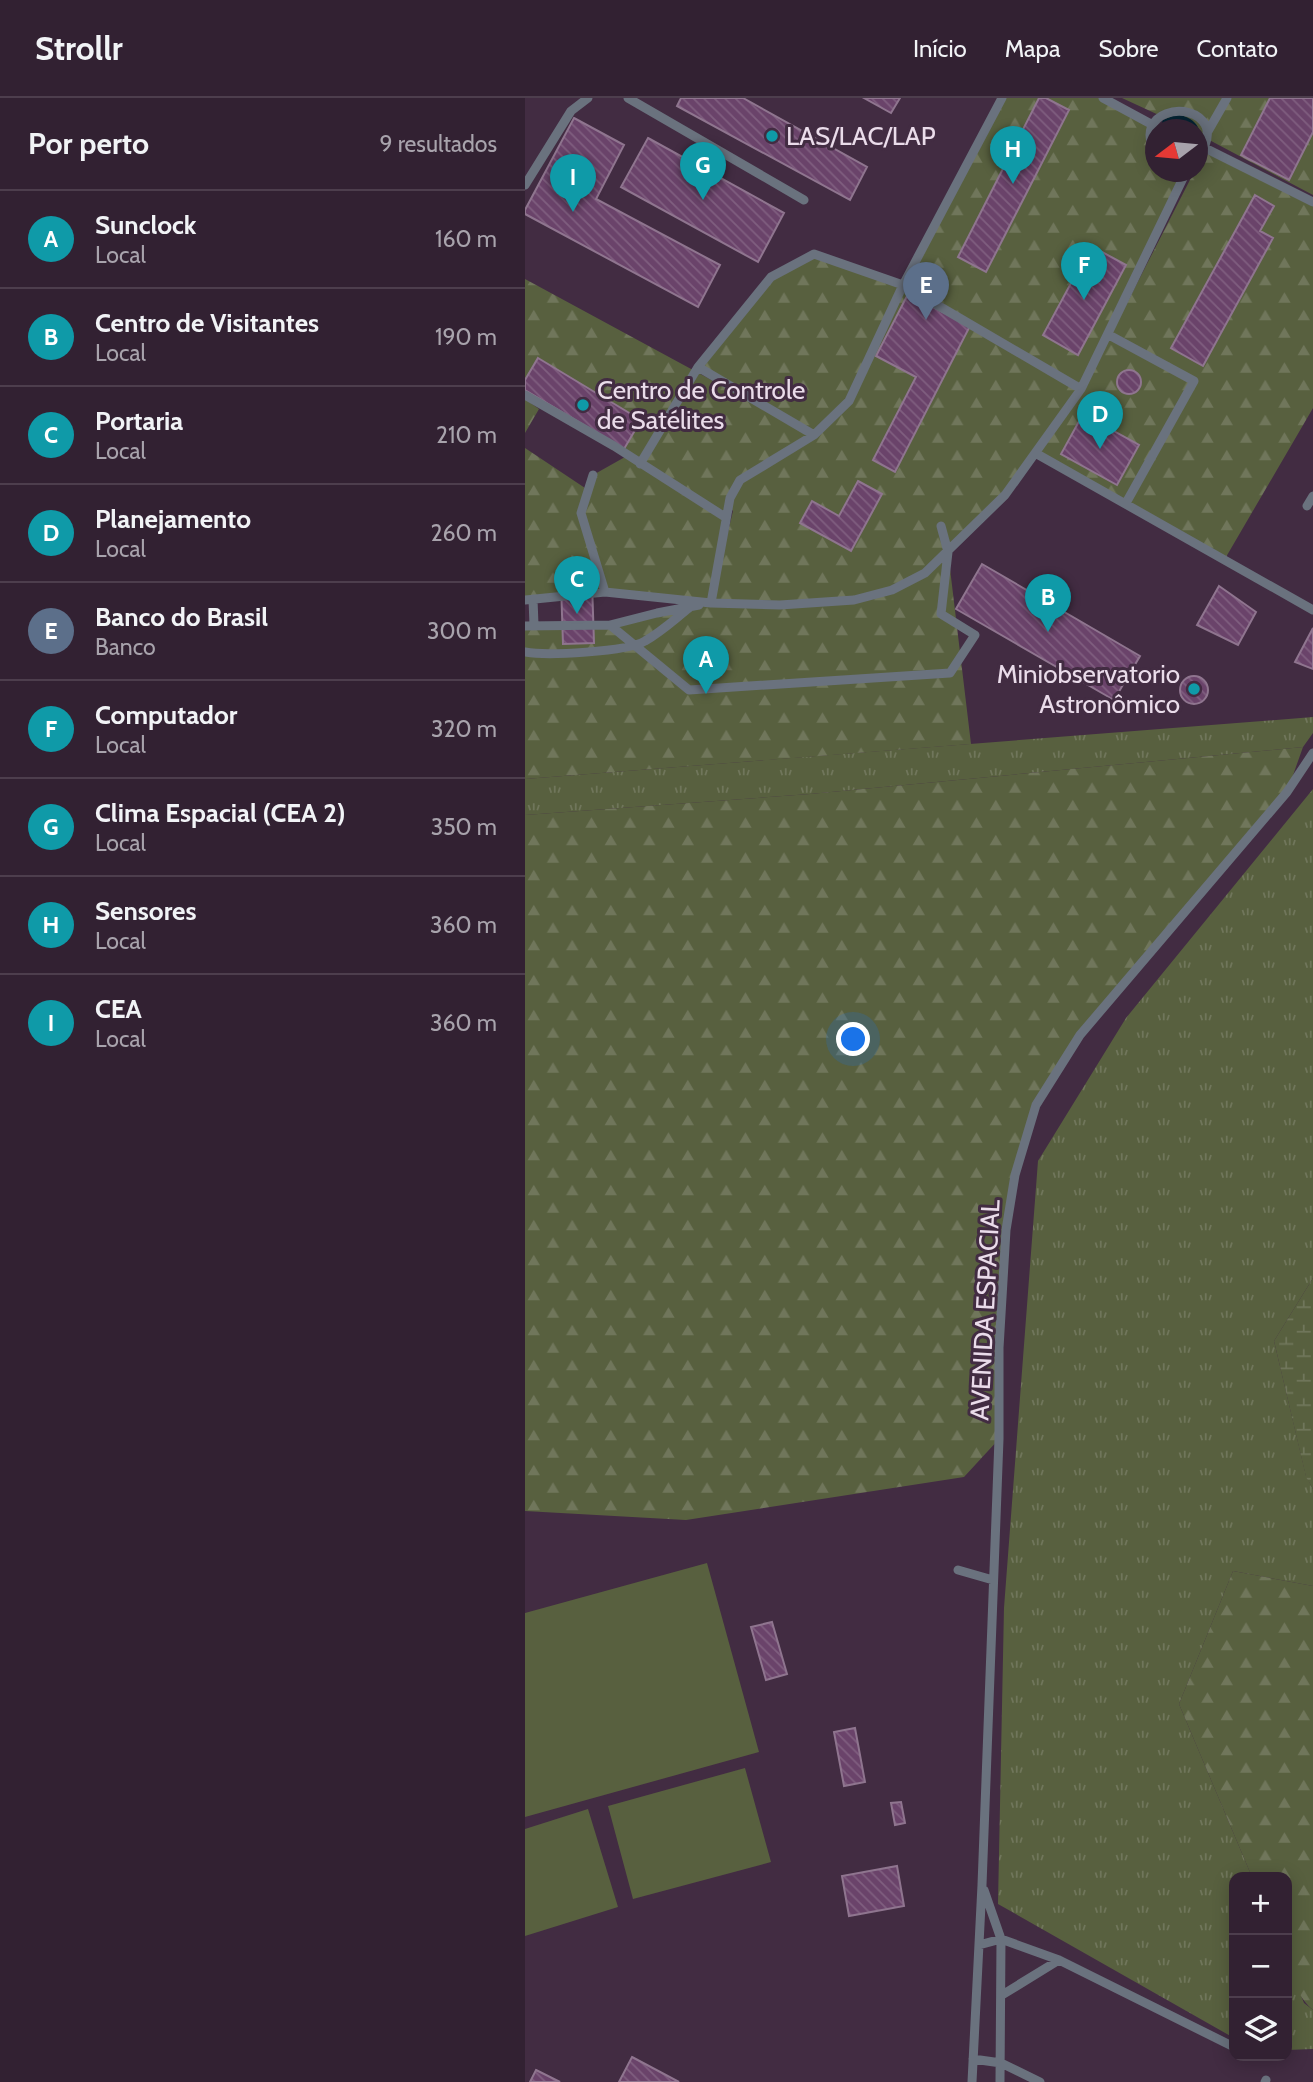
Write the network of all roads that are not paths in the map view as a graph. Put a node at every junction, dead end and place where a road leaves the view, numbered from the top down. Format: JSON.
{"nodes":[{"id":1,"x":588,"y":98,"type":"edge"},
{"id":2,"x":628,"y":98,"type":"edge"},
{"id":3,"x":1002,"y":98,"type":"edge"},
{"id":4,"x":1103,"y":98,"type":"edge"},
{"id":5,"x":1227,"y":98,"type":"edge"},
{"id":6,"x":1156,"y":119,"type":"edge"},
{"id":7,"x":1201,"y":119,"type":"edge"},
{"id":8,"x":1145,"y":121,"type":"edge"},
{"id":9,"x":1208,"y":130,"type":"edge"},
{"id":10,"x":1208,"y":150,"type":"edge"},
{"id":11,"x":1181,"y":182,"type":"edge"},
{"id":12,"x":525,"y":185,"type":"edge"},
{"id":13,"x":804,"y":200,"type":"dead end"},
{"id":14,"x":1313,"y":202,"type":"edge"},
{"id":15,"x":903,"y":285,"type":"junction"},
{"id":16,"x":1109,"y":335,"type":"junction"},
{"id":17,"x":698,"y":368,"type":"junction"},
{"id":18,"x":1081,"y":389,"type":"junction"},
{"id":19,"x":525,"y":396,"type":"edge"},
{"id":20,"x":814,"y":436,"type":"junction"},
{"id":21,"x":1037,"y":453,"type":"junction"},
{"id":22,"x":640,"y":464,"type":"junction"},
{"id":23,"x":593,"y":475,"type":"dead end"},
{"id":24,"x":1313,"y":496,"type":"edge"},
{"id":25,"x":1126,"y":503,"type":"junction"},
{"id":26,"x":1307,"y":506,"type":"dead end"},
{"id":27,"x":725,"y":517,"type":"junction"},
{"id":28,"x":941,"y":526,"type":"dead end"},
{"id":29,"x":948,"y":552,"type":"junction"},
{"id":30,"x":605,"y":592,"type":"junction"},
{"id":31,"x":529,"y":600,"type":"edge"},
{"id":32,"x":711,"y":603,"type":"junction"},
{"id":33,"x":691,"y":607,"type":"junction"},
{"id":34,"x":1313,"y":610,"type":"edge"},
{"id":35,"x":530,"y":625,"type":"edge"},
{"id":36,"x":610,"y":625,"type":"junction"},
{"id":37,"x":634,"y":645,"type":"junction"},
{"id":38,"x":525,"y":652,"type":"edge"},
{"id":39,"x":1313,"y":753,"type":"edge"},
{"id":40,"x":958,"y":1570,"type":"dead end"},
{"id":41,"x":993,"y":1580,"type":"junction"},
{"id":42,"x":982,"y":1885,"type":"junction"},
{"id":43,"x":1001,"y":1939,"type":"junction"},
{"id":44,"x":979,"y":1945,"type":"junction"},
{"id":45,"x":1059,"y":1960,"type":"junction"},
{"id":46,"x":1002,"y":1995,"type":"junction"},
{"id":47,"x":1229,"y":2045,"type":"edge"},
{"id":48,"x":973,"y":2059,"type":"junction"},
{"id":49,"x":1001,"y":2063,"type":"junction"},
{"id":50,"x":972,"y":2082,"type":"edge"},
{"id":51,"x":1000,"y":2082,"type":"edge"},
{"id":52,"x":1039,"y":2082,"type":"edge"}],
"edges":[{"from":1,"to":12,"type":"lane"},
{"from":2,"to":13,"type":"lane"},
{"from":3,"to":15,"type":"lane"},
{"from":4,"to":8,"type":"lane"},
{"from":5,"to":9,"type":"lane"},
{"from":6,"to":7,"type":"lane"},
{"from":10,"to":14,"type":"lane"},
{"from":11,"to":16,"type":"lane"},
{"from":15,"to":17,"type":"lane"},
{"from":15,"to":18,"type":"lane"},
{"from":15,"to":20,"type":"lane"},
{"from":16,"to":18,"type":"lane"},
{"from":16,"to":25,"type":"lane"},
{"from":17,"to":20,"type":"lane"},
{"from":17,"to":22,"type":"lane"},
{"from":18,"to":21,"type":"lane"},
{"from":19,"to":22,"type":"lane"},
{"from":20,"to":27,"type":"lane"},
{"from":21,"to":25,"type":"lane"},
{"from":21,"to":29,"type":"lane"},
{"from":22,"to":27,"type":"lane"},
{"from":23,"to":30,"type":"lane"},
{"from":24,"to":26,"type":"lane"},
{"from":25,"to":34,"type":"lane"},
{"from":27,"to":32,"type":"lane"},
{"from":28,"to":29,"type":"lane"},
{"from":29,"to":32,"type":"lane"},
{"from":29,"to":37,"type":"lane"},
{"from":30,"to":31,"type":"lane"},
{"from":30,"to":32,"type":"lane"},
{"from":31,"to":35,"type":"lane"},
{"from":32,"to":33,"type":"lane"},
{"from":33,"to":36,"type":"lane"},
{"from":33,"to":37,"type":"lane"},
{"from":35,"to":36,"type":"lane"},
{"from":36,"to":37,"type":"lane"},
{"from":37,"to":38,"type":"lane"},
{"from":39,"to":41,"type":"lane","name":"AVENIDA ESPACIAL"},
{"from":40,"to":41,"type":"lane"},
{"from":41,"to":42,"type":"lane","name":"AVENIDA ESPACIAL"},
{"from":42,"to":43,"type":"lane","name":"AVENIDA ESPACIAL"},
{"from":42,"to":44,"type":"lane","name":"AVENIDA ESPACIAL"},
{"from":43,"to":44,"type":"lane"},
{"from":43,"to":45,"type":"lane"},
{"from":43,"to":46,"type":"lane","name":"AVENIDA ESPACIAL"},
{"from":44,"to":48,"type":"lane","name":"AVENIDA ESPACIAL"},
{"from":45,"to":46,"type":"lane"},
{"from":45,"to":47,"type":"lane"},
{"from":46,"to":49,"type":"lane","name":"AVENIDA ESPACIAL"},
{"from":48,"to":49,"type":"lane"},
{"from":48,"to":50,"type":"lane","name":"AVENIDA ESPACIAL"},
{"from":49,"to":51,"type":"lane","name":"AVENIDA ESPACIAL"},
{"from":49,"to":52,"type":"lane"}]}
